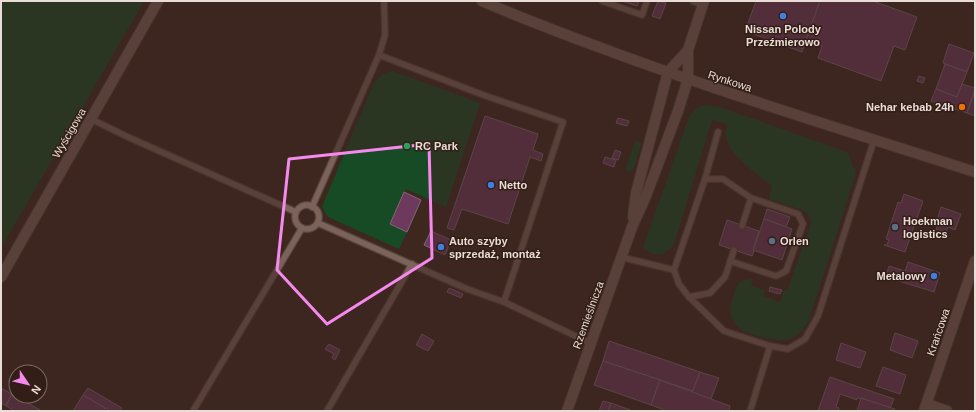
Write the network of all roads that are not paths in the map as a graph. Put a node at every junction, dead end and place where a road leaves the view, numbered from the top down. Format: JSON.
{"nodes":[{"id":1,"x":158,"y":1,"type":"edge"},
{"id":2,"x":384,"y":1,"type":"edge"},
{"id":3,"x":482,"y":1,"type":"edge"},
{"id":4,"x":602,"y":1,"type":"edge"},
{"id":5,"x":647,"y":1,"type":"edge"},
{"id":6,"x":700,"y":2,"type":"edge"},
{"id":7,"x":688,"y":50,"type":"junction"},
{"id":8,"x":379,"y":55,"type":"junction"},
{"id":9,"x":668,"y":72,"type":"junction"},
{"id":10,"x":688,"y":79,"type":"junction"},
{"id":11,"x":92,"y":119,"type":"junction"},
{"id":12,"x":718,"y":132,"type":"dead end"},
{"id":13,"x":874,"y":140,"type":"junction"},
{"id":14,"x":975,"y":172,"type":"edge"},
{"id":15,"x":705,"y":178,"type":"junction"},
{"id":16,"x":751,"y":198,"type":"junction"},
{"id":17,"x":312,"y":207,"type":"junction"},
{"id":18,"x":296,"y":212,"type":"junction"},
{"id":19,"x":318,"y":223,"type":"junction"},
{"id":20,"x":742,"y":226,"type":"dead end"},
{"id":21,"x":632,"y":227,"type":"junction"},
{"id":22,"x":302,"y":228,"type":"junction"},
{"id":23,"x":734,"y":250,"type":"dead end"},
{"id":24,"x":621,"y":257,"type":"junction"},
{"id":25,"x":730,"y":261,"type":"junction"},
{"id":26,"x":975,"y":261,"type":"edge"},
{"id":27,"x":412,"y":264,"type":"junction"},
{"id":28,"x":674,"y":270,"type":"junction"},
{"id":29,"x":1,"y":277,"type":"edge"},
{"id":30,"x":689,"y":297,"type":"junction"},
{"id":31,"x":504,"y":302,"type":"junction"},
{"id":32,"x":590,"y":343,"type":"junction"},
{"id":33,"x":770,"y":346,"type":"junction"},
{"id":34,"x":925,"y":407,"type":"edge"},
{"id":35,"x":193,"y":411,"type":"edge"},
{"id":36,"x":327,"y":411,"type":"edge"},
{"id":37,"x":567,"y":411,"type":"edge"},
{"id":38,"x":750,"y":411,"type":"edge"},
{"id":39,"x":947,"y":411,"type":"edge"}],
"edges":[{"from":1,"to":11,"type":"street","name":"Wyścigowa"},
{"from":2,"to":8,"type":"lane"},
{"from":3,"to":9,"type":"street","name":"Rynkowa"},
{"from":4,"to":5,"type":"lane"},
{"from":6,"to":7,"type":"street"},
{"from":7,"to":9,"type":"street"},
{"from":7,"to":10,"type":"street","name":"Rzemieślnicza"},
{"from":8,"to":17,"type":"lane"},
{"from":8,"to":31,"type":"lane"},
{"from":9,"to":10,"type":"street","name":"Rynkowa"},
{"from":9,"to":21,"type":"street","name":"Rzemieślnicza"},
{"from":10,"to":13,"type":"street","name":"Rynkowa"},
{"from":10,"to":21,"type":"street","name":"Rzemieślnicza"},
{"from":11,"to":18,"type":"lane"},
{"from":11,"to":29,"type":"street","name":"Wyścigowa"},
{"from":12,"to":15,"type":"lane"},
{"from":13,"to":14,"type":"street","name":"Rynkowa"},
{"from":13,"to":33,"type":"lane"},
{"from":15,"to":16,"type":"lane"},
{"from":15,"to":28,"type":"lane"},
{"from":16,"to":20,"type":"lane"},
{"from":16,"to":25,"type":"lane"},
{"from":17,"to":18,"type":"lane"},
{"from":17,"to":19,"type":"lane"},
{"from":18,"to":22,"type":"lane"},
{"from":19,"to":22,"type":"lane"},
{"from":19,"to":27,"type":"lane"},
{"from":21,"to":24,"type":"street","name":"Rzemieślnicza"},
{"from":22,"to":35,"type":"lane"},
{"from":23,"to":25,"type":"lane"},
{"from":24,"to":28,"type":"lane"},
{"from":24,"to":32,"type":"street","name":"Rzemieślnicza"},
{"from":25,"to":30,"type":"lane"},
{"from":26,"to":34,"type":"street","name":"Krańcowa"},
{"from":27,"to":31,"type":"lane"},
{"from":27,"to":36,"type":"lane"},
{"from":28,"to":30,"type":"lane"},
{"from":30,"to":33,"type":"lane"},
{"from":31,"to":32,"type":"lane"},
{"from":32,"to":37,"type":"street","name":"Rzemieślnicza"},
{"from":33,"to":38,"type":"lane"},
{"from":34,"to":39,"type":"street"}]}
